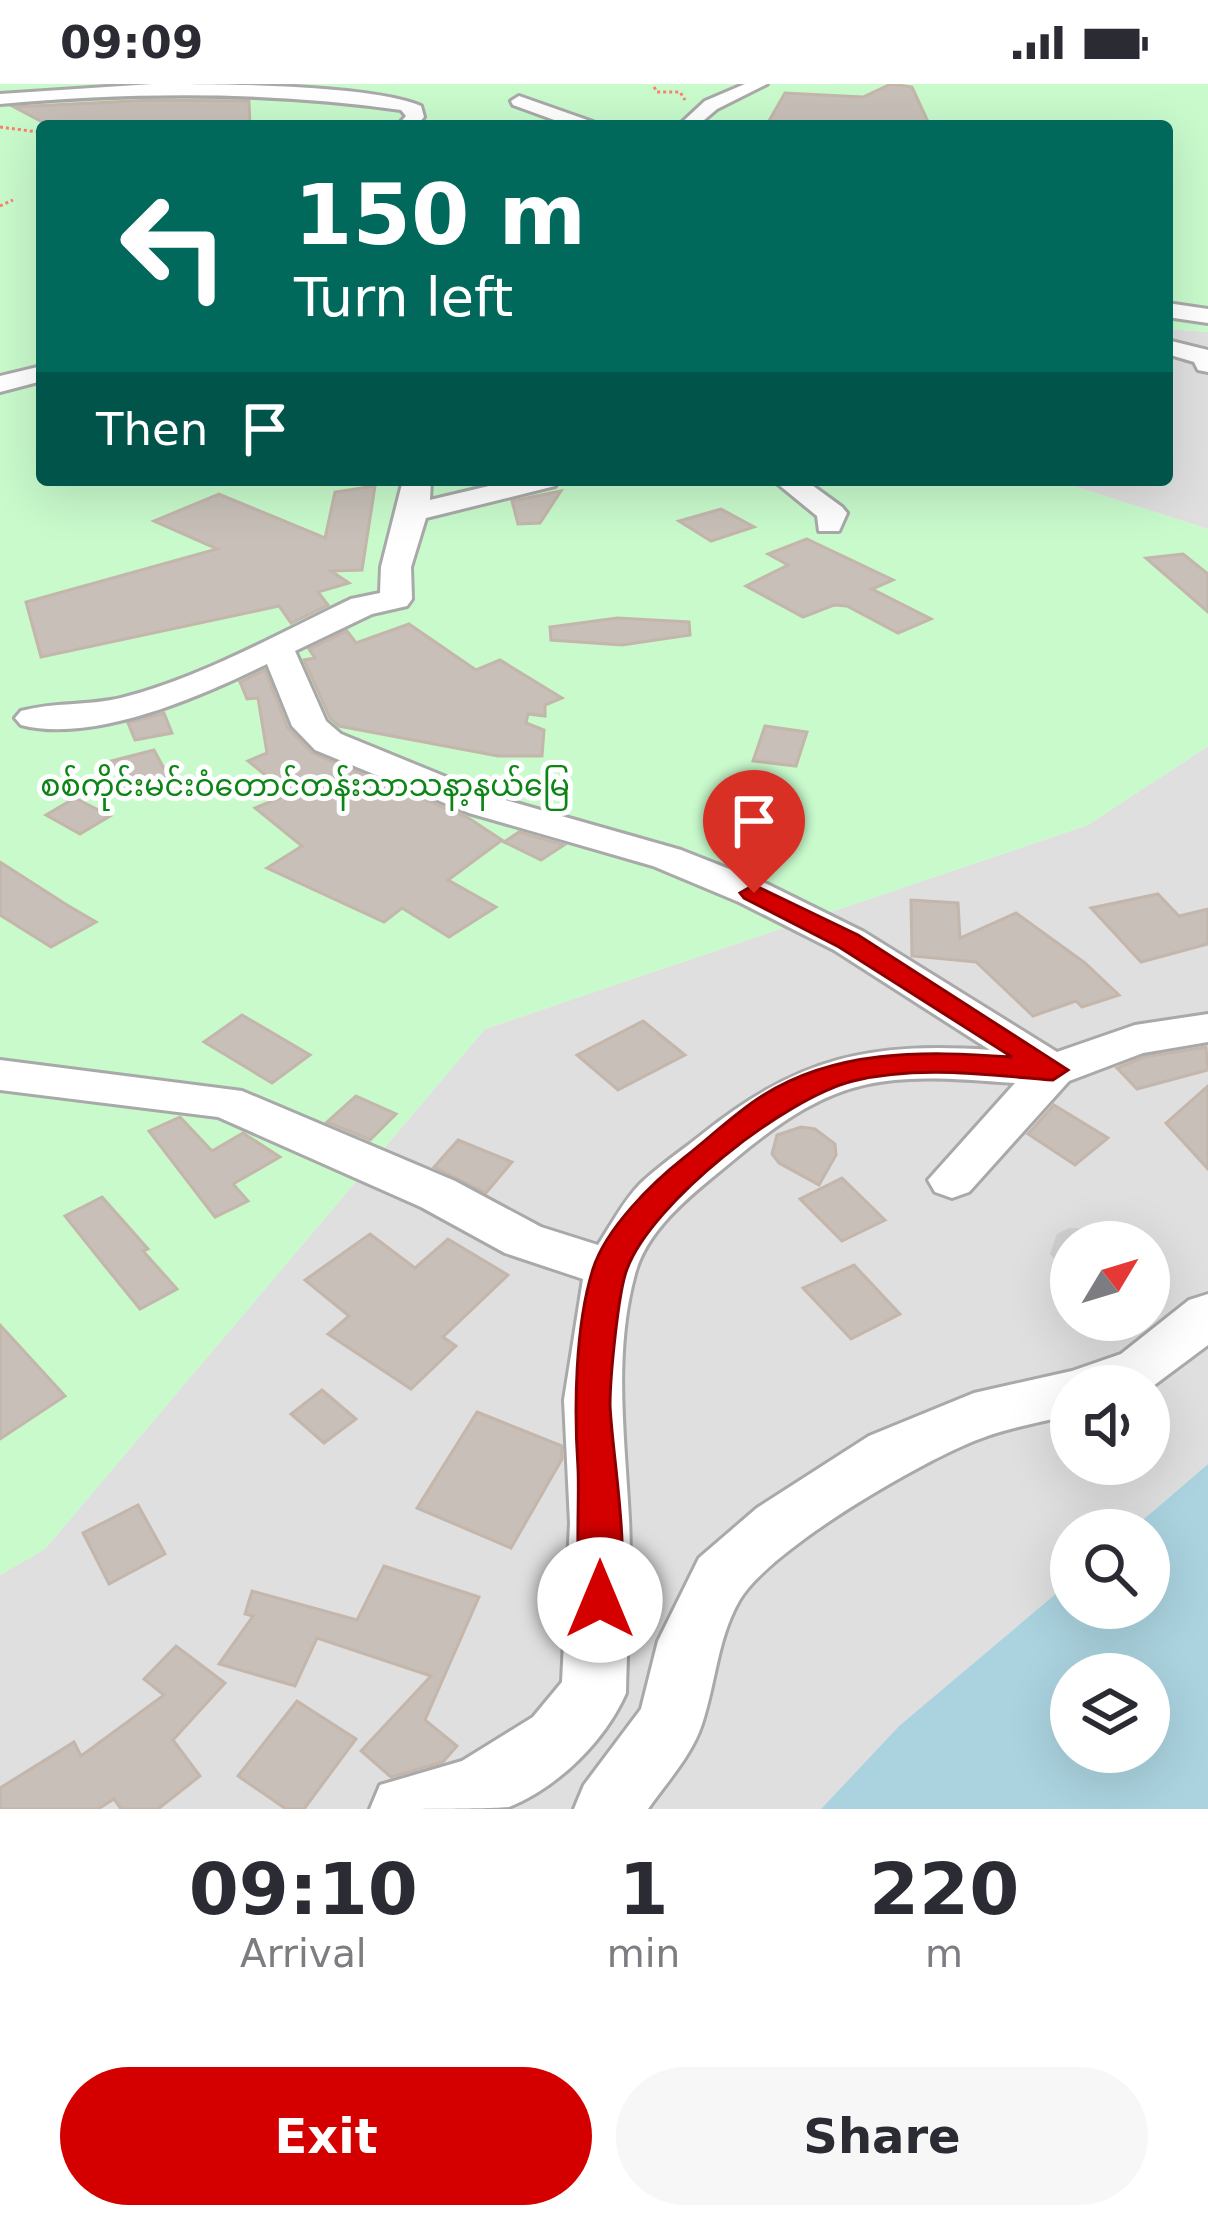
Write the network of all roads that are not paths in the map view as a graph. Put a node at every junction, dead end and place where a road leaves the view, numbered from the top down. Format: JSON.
{"nodes":[{"id":1,"x":759,"y":84,"type":"edge"},
{"id":2,"x":0,"y":99,"type":"edge"},
{"id":3,"x":519,"y":101,"type":"dead end"},
{"id":4,"x":409,"y":120,"type":"edge"},
{"id":5,"x":571,"y":120,"type":"edge"},
{"id":6,"x":694,"y":120,"type":"edge"},
{"id":7,"x":1173,"y":311,"type":"edge"},
{"id":8,"x":1208,"y":320,"type":"edge"},
{"id":9,"x":1173,"y":321,"type":"edge"},
{"id":10,"x":1173,"y":353,"type":"edge"},
{"id":11,"x":1208,"y":365,"type":"edge"},
{"id":12,"x":36,"y":375,"type":"edge"},
{"id":13,"x":0,"y":384,"type":"edge"},
{"id":14,"x":526,"y":486,"type":"edge"},
{"id":15,"x":795,"y":486,"type":"edge"},
{"id":16,"x":417,"y":495,"type":"edge"},
{"id":17,"x":829,"y":525,"type":"dead end"},
{"id":18,"x":275,"y":630,"type":"junction"},
{"id":19,"x":33,"y":718,"type":"dead end"},
{"id":20,"x":1208,"y":1028,"type":"edge"},
{"id":21,"x":1053,"y":1070,"type":"junction"},
{"id":22,"x":0,"y":1075,"type":"edge"},
{"id":23,"x":952,"y":1180,"type":"dead end"},
{"id":24,"x":610,"y":1268,"type":"junction"},
{"id":25,"x":1208,"y":1316,"type":"edge"},
{"id":26,"x":1146,"y":1365,"type":"edge"},
{"id":27,"x":1050,"y":1398,"type":"edge"},
{"id":28,"x":404,"y":1809,"type":"edge"},
{"id":29,"x":608,"y":1809,"type":"edge"}],
"edges":[{"from":1,"to":6,"type":"street"},
{"from":2,"to":4,"type":"street"},
{"from":3,"to":5,"type":"street"},
{"from":7,"to":8,"type":"street"},
{"from":8,"to":9,"type":"street"},
{"from":10,"to":11,"type":"street"},
{"from":12,"to":13,"type":"street"},
{"from":14,"to":16,"type":"street"},
{"from":15,"to":17,"type":"street"},
{"from":16,"to":18,"type":"street"},
{"from":18,"to":19,"type":"street"},
{"from":18,"to":21,"type":"street"},
{"from":20,"to":21,"type":"street"},
{"from":21,"to":23,"type":"street"},
{"from":21,"to":24,"type":"street"},
{"from":22,"to":24,"type":"street"},
{"from":24,"to":28,"type":"street"},
{"from":25,"to":26,"type":"street"},
{"from":27,"to":29,"type":"street"}]}
